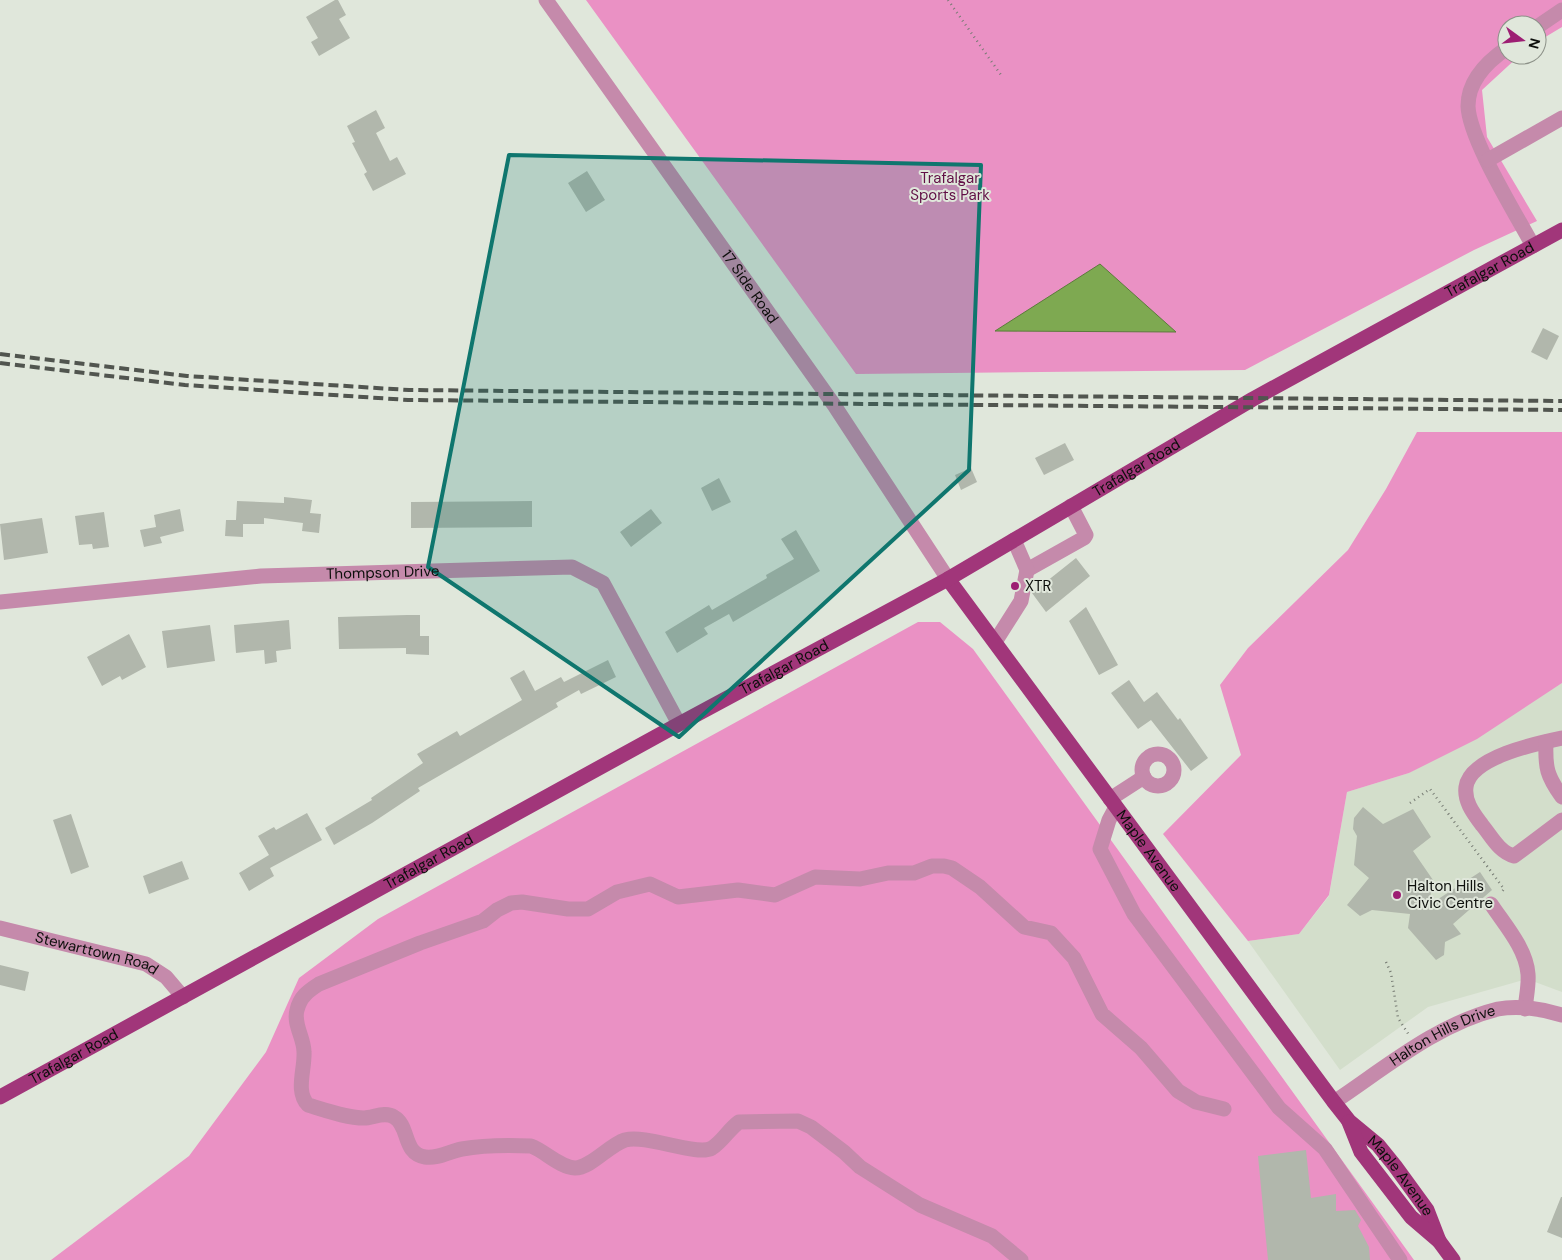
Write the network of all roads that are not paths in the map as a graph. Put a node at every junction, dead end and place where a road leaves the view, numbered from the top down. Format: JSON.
{"nodes":[{"id":1,"x":546,"y":0,"type":"edge"},
{"id":2,"x":1562,"y":10,"type":"edge"},
{"id":3,"x":1547,"y":20,"type":"edge"},
{"id":4,"x":1497,"y":56,"type":"edge"},
{"id":5,"x":1562,"y":118,"type":"edge"},
{"id":6,"x":1488,"y":160,"type":"junction"},
{"id":7,"x":1562,"y":230,"type":"edge"},
{"id":8,"x":1532,"y":246,"type":"junction"},
{"id":9,"x":1071,"y":506,"type":"junction"},
{"id":10,"x":1014,"y":540,"type":"junction"},
{"id":11,"x":1027,"y":570,"type":"junction"},
{"id":12,"x":948,"y":579,"type":"junction"},
{"id":13,"x":0,"y":602,"type":"edge"},
{"id":14,"x":995,"y":642,"type":"junction"},
{"id":15,"x":679,"y":724,"type":"junction"},
{"id":16,"x":1562,"y":738,"type":"edge"},
{"id":17,"x":1546,"y":742,"type":"junction"},
{"id":18,"x":1144,"y":777,"type":"dead end"},
{"id":19,"x":1562,"y":797,"type":"edge"},
{"id":20,"x":1113,"y":803,"type":"junction"},
{"id":21,"x":1562,"y":820,"type":"edge"},
{"id":22,"x":1491,"y":904,"type":"road end"},
{"id":23,"x":0,"y":928,"type":"edge"},
{"id":24,"x":182,"y":997,"type":"junction"},
{"id":25,"x":1525,"y":1009,"type":"junction"},
{"id":26,"x":1562,"y":1015,"type":"edge"},
{"id":27,"x":0,"y":1097,"type":"edge"},
{"id":28,"x":1334,"y":1102,"type":"junction"},
{"id":29,"x":1224,"y":1109,"type":"dead end"},
{"id":30,"x":1021,"y":1260,"type":"edge"},
{"id":31,"x":1400,"y":1260,"type":"edge"},
{"id":32,"x":1453,"y":1260,"type":"edge"}],
"edges":[{"from":1,"to":12,"type":"street","name":"17 Side Road"},
{"from":2,"to":3,"type":"street"},
{"from":4,"to":6,"type":"street"},
{"from":5,"to":6,"type":"street"},
{"from":6,"to":8,"type":"street"},
{"from":7,"to":8,"type":"main road","name":"Trafalgar Road"},
{"from":8,"to":9,"type":"main road","name":"Trafalgar Road"},
{"from":9,"to":10,"type":"main road","name":"Trafalgar Road"},
{"from":9,"to":11,"type":"street"},
{"from":10,"to":11,"type":"street"},
{"from":10,"to":12,"type":"main road","name":"Trafalgar Road"},
{"from":11,"to":14,"type":"street"},
{"from":12,"to":14,"type":"main road","name":"Maple Avenue"},
{"from":12,"to":15,"type":"main road","name":"Trafalgar Road"},
{"from":13,"to":15,"type":"street","name":"Thompson Drive"},
{"from":14,"to":20,"type":"main road","name":"Maple Avenue"},
{"from":15,"to":24,"type":"main road","name":"Trafalgar Road"},
{"from":16,"to":17,"type":"street"},
{"from":17,"to":19,"type":"street"},
{"from":17,"to":21,"type":"street"},
{"from":18,"to":20,"type":"street"},
{"from":20,"to":28,"type":"main road","name":"Maple Avenue"},
{"from":20,"to":31,"type":"street"},
{"from":22,"to":25,"type":"street"},
{"from":23,"to":24,"type":"street","name":"Stewarttown Road"},
{"from":24,"to":27,"type":"main road","name":"Trafalgar Road"},
{"from":25,"to":26,"type":"street","name":"Halton Hills Drive"},
{"from":25,"to":28,"type":"street","name":"Halton Hills Drive"},
{"from":28,"to":32,"type":"main road","name":"Maple Avenue"},
{"from":29,"to":30,"type":"street"}]}
